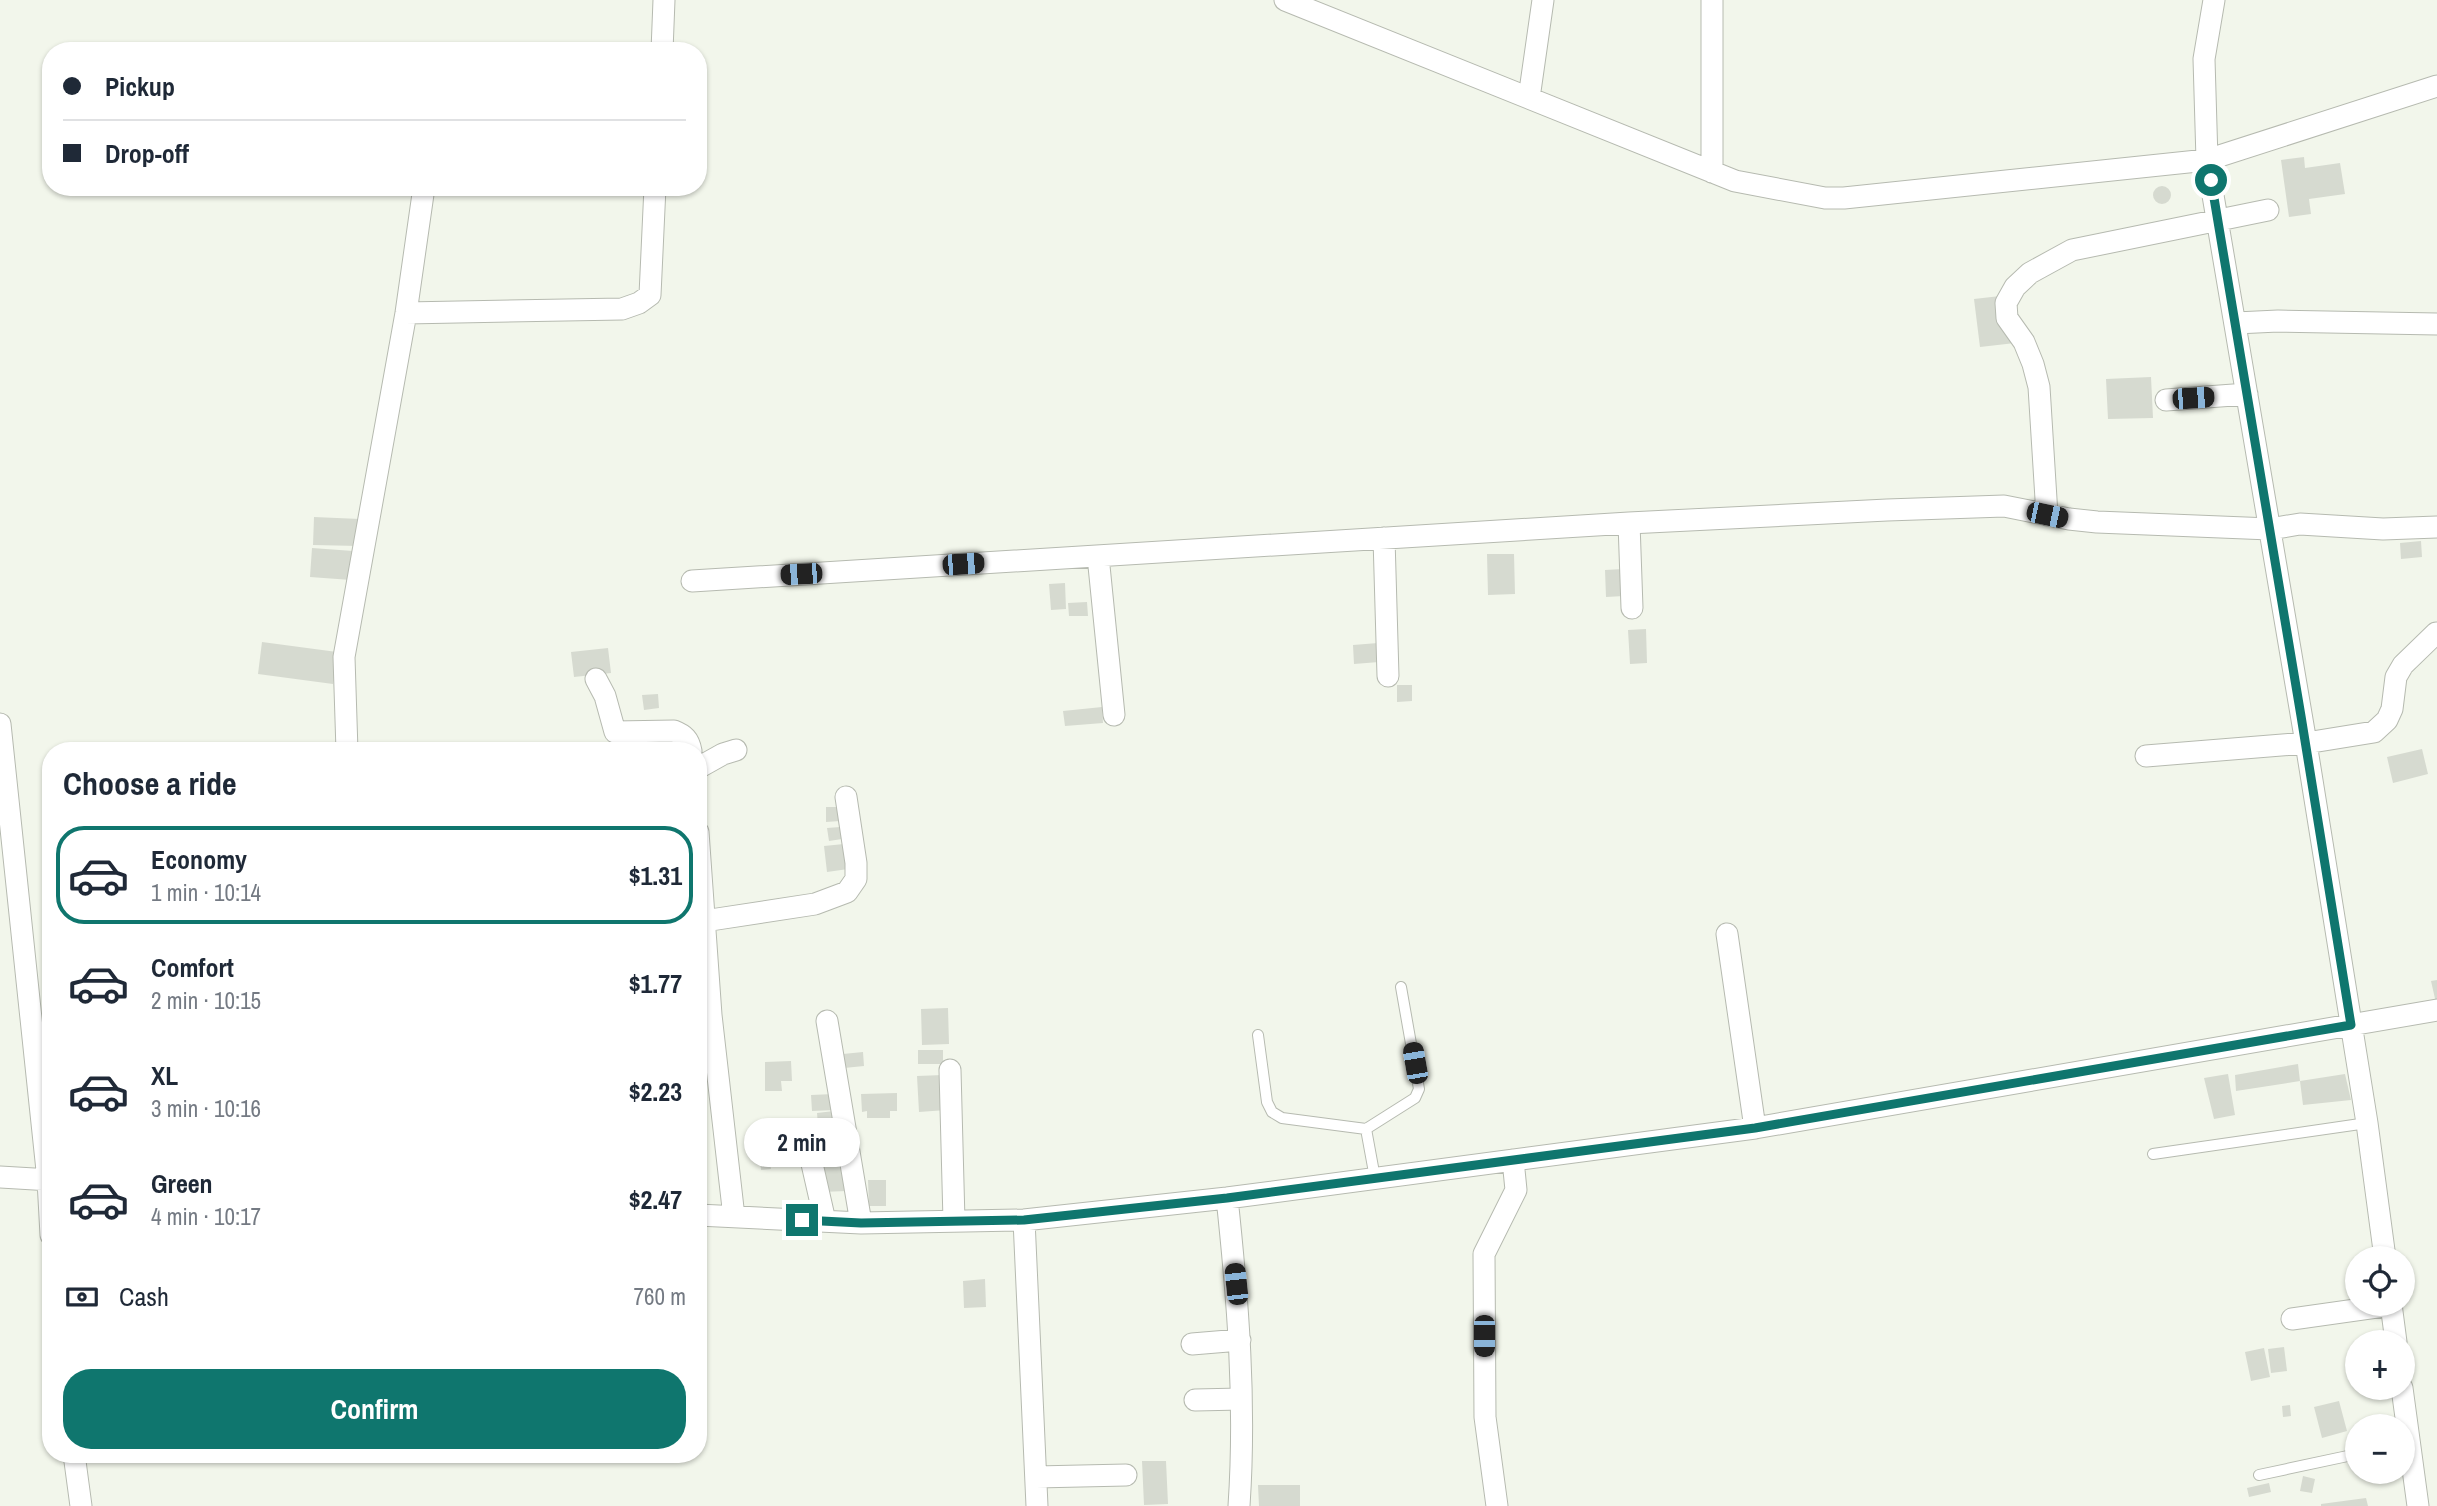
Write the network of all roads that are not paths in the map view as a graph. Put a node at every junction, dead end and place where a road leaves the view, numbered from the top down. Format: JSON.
{"nodes":[{"id":1,"x":664,"y":0,"type":"edge"},
{"id":2,"x":1285,"y":0,"type":"edge"},
{"id":3,"x":1543,"y":0,"type":"edge"},
{"id":4,"x":1712,"y":0,"type":"edge"},
{"id":5,"x":2214,"y":0,"type":"edge"},
{"id":6,"x":662,"y":42,"type":"edge"},
{"id":7,"x":2437,"y":86,"type":"edge"},
{"id":8,"x":1530,"y":99,"type":"junction"},
{"id":9,"x":2207,"y":160,"type":"junction"},
{"id":10,"x":1712,"y":172,"type":"junction"},
{"id":11,"x":423,"y":196,"type":"edge"},
{"id":12,"x":655,"y":196,"type":"edge"},
{"id":13,"x":2268,"y":210,"type":"dead end"},
{"id":14,"x":2218,"y":220,"type":"junction"},
{"id":15,"x":406,"y":313,"type":"junction"},
{"id":16,"x":2236,"y":323,"type":"junction"},
{"id":17,"x":2437,"y":324,"type":"edge"},
{"id":18,"x":2247,"y":394,"type":"junction"},
{"id":19,"x":2166,"y":400,"type":"dead end"},
{"id":20,"x":2047,"y":515,"type":"junction"},
{"id":21,"x":1629,"y":523,"type":"junction"},
{"id":22,"x":2437,"y":527,"type":"edge"},
{"id":23,"x":2270,"y":529,"type":"junction"},
{"id":24,"x":1384,"y":538,"type":"junction"},
{"id":25,"x":1098,"y":556,"type":"junction"},
{"id":26,"x":692,"y":581,"type":"dead end"},
{"id":27,"x":1632,"y":608,"type":"dead end"},
{"id":28,"x":2435,"y":633,"type":"edge"},
{"id":29,"x":1388,"y":676,"type":"dead end"},
{"id":30,"x":596,"y":679,"type":"dead end"},
{"id":31,"x":1114,"y":715,"type":"dead end"},
{"id":32,"x":0,"y":724,"type":"edge"},
{"id":33,"x":347,"y":742,"type":"edge"},
{"id":34,"x":689,"y":742,"type":"edge"},
{"id":35,"x":2306,"y":743,"type":"junction"},
{"id":36,"x":736,"y":750,"type":"dead end"},
{"id":37,"x":2146,"y":756,"type":"dead end"},
{"id":38,"x":707,"y":763,"type":"edge"},
{"id":39,"x":846,"y":797,"type":"dead end"},
{"id":40,"x":707,"y":921,"type":"edge"},
{"id":41,"x":1727,"y":934,"type":"dead end"},
{"id":42,"x":707,"y":961,"type":"edge"},
{"id":43,"x":1401,"y":987,"type":"dead end"},
{"id":44,"x":2437,"y":1010,"type":"edge"},
{"id":45,"x":827,"y":1021,"type":"dead end"},
{"id":46,"x":2351,"y":1025,"type":"junction"},
{"id":47,"x":1258,"y":1035,"type":"dead end"},
{"id":48,"x":950,"y":1070,"type":"dead end"},
{"id":49,"x":42,"y":1107,"type":"edge"},
{"id":50,"x":2367,"y":1123,"type":"junction"},
{"id":51,"x":1755,"y":1128,"type":"junction"},
{"id":52,"x":1366,"y":1129,"type":"junction"},
{"id":53,"x":2153,"y":1154,"type":"dead end"},
{"id":54,"x":810,"y":1156,"type":"dead end"},
{"id":55,"x":1513,"y":1160,"type":"junction"},
{"id":56,"x":0,"y":1177,"type":"edge"},
{"id":57,"x":1375,"y":1178,"type":"junction"},
{"id":58,"x":42,"y":1180,"type":"edge"},
{"id":59,"x":1227,"y":1198,"type":"junction"},
{"id":60,"x":707,"y":1216,"type":"edge"},
{"id":61,"x":734,"y":1217,"type":"junction"},
{"id":62,"x":1024,"y":1220,"type":"junction"},
{"id":63,"x":825,"y":1221,"type":"junction"},
{"id":64,"x":954,"y":1221,"type":"junction"},
{"id":65,"x":861,"y":1223,"type":"junction"},
{"id":66,"x":2383,"y":1246,"type":"edge"},
{"id":67,"x":2345,"y":1311,"type":"edge"},
{"id":68,"x":2292,"y":1319,"type":"dead end"},
{"id":69,"x":1240,"y":1340,"type":"junction"},
{"id":70,"x":1192,"y":1345,"type":"dead end"},
{"id":71,"x":1241,"y":1399,"type":"junction"},
{"id":72,"x":1195,"y":1400,"type":"dead end"},
{"id":73,"x":2345,"y":1457,"type":"edge"},
{"id":74,"x":75,"y":1463,"type":"edge"},
{"id":75,"x":1126,"y":1475,"type":"dead end"},
{"id":76,"x":2259,"y":1475,"type":"dead end"},
{"id":77,"x":1036,"y":1477,"type":"junction"},
{"id":78,"x":2414,"y":1484,"type":"edge"},
{"id":79,"x":81,"y":1506,"type":"edge"},
{"id":80,"x":1037,"y":1506,"type":"edge"},
{"id":81,"x":1239,"y":1506,"type":"edge"},
{"id":82,"x":1497,"y":1506,"type":"edge"},
{"id":83,"x":2418,"y":1506,"type":"edge"}],
"edges":[{"from":1,"to":6,"type":"street"},
{"from":2,"to":8,"type":"street"},
{"from":3,"to":8,"type":"street"},
{"from":4,"to":10,"type":"street"},
{"from":5,"to":9,"type":"street"},
{"from":7,"to":9,"type":"street"},
{"from":8,"to":10,"type":"street"},
{"from":9,"to":10,"type":"street"},
{"from":9,"to":14,"type":"street"},
{"from":11,"to":15,"type":"street"},
{"from":12,"to":15,"type":"street"},
{"from":13,"to":14,"type":"street"},
{"from":14,"to":16,"type":"street"},
{"from":14,"to":20,"type":"street"},
{"from":15,"to":33,"type":"street"},
{"from":16,"to":17,"type":"street"},
{"from":16,"to":18,"type":"street"},
{"from":18,"to":19,"type":"street"},
{"from":18,"to":23,"type":"street"},
{"from":20,"to":21,"type":"street"},
{"from":20,"to":23,"type":"street"},
{"from":21,"to":24,"type":"street"},
{"from":21,"to":27,"type":"street"},
{"from":22,"to":23,"type":"street"},
{"from":23,"to":35,"type":"street"},
{"from":24,"to":25,"type":"street"},
{"from":24,"to":29,"type":"street"},
{"from":25,"to":26,"type":"street"},
{"from":25,"to":31,"type":"street"},
{"from":28,"to":35,"type":"street"},
{"from":30,"to":34,"type":"street"},
{"from":32,"to":49,"type":"street"},
{"from":35,"to":37,"type":"street"},
{"from":35,"to":46,"type":"street"},
{"from":36,"to":38,"type":"street"},
{"from":39,"to":40,"type":"street"},
{"from":41,"to":51,"type":"street"},
{"from":42,"to":61,"type":"street"},
{"from":43,"to":52,"type":"lane"},
{"from":44,"to":46,"type":"street"},
{"from":45,"to":65,"type":"street"},
{"from":46,"to":50,"type":"street"},
{"from":46,"to":51,"type":"street"},
{"from":47,"to":52,"type":"lane"},
{"from":48,"to":64,"type":"street"},
{"from":50,"to":53,"type":"lane"},
{"from":50,"to":66,"type":"street"},
{"from":51,"to":55,"type":"street"},
{"from":52,"to":57,"type":"lane"},
{"from":54,"to":63,"type":"street"},
{"from":55,"to":57,"type":"street"},
{"from":55,"to":82,"type":"street"},
{"from":56,"to":58,"type":"street"},
{"from":57,"to":59,"type":"street"},
{"from":59,"to":62,"type":"street"},
{"from":59,"to":69,"type":"street"},
{"from":60,"to":61,"type":"street"},
{"from":61,"to":63,"type":"street"},
{"from":62,"to":64,"type":"street"},
{"from":62,"to":77,"type":"street"},
{"from":63,"to":65,"type":"street"},
{"from":64,"to":65,"type":"street"},
{"from":67,"to":68,"type":"street"},
{"from":69,"to":70,"type":"street"},
{"from":69,"to":71,"type":"street"},
{"from":71,"to":72,"type":"street"},
{"from":71,"to":81,"type":"street"},
{"from":73,"to":76,"type":"lane"},
{"from":74,"to":79,"type":"street"},
{"from":75,"to":77,"type":"street"},
{"from":77,"to":80,"type":"street"},
{"from":78,"to":83,"type":"street"}]}
